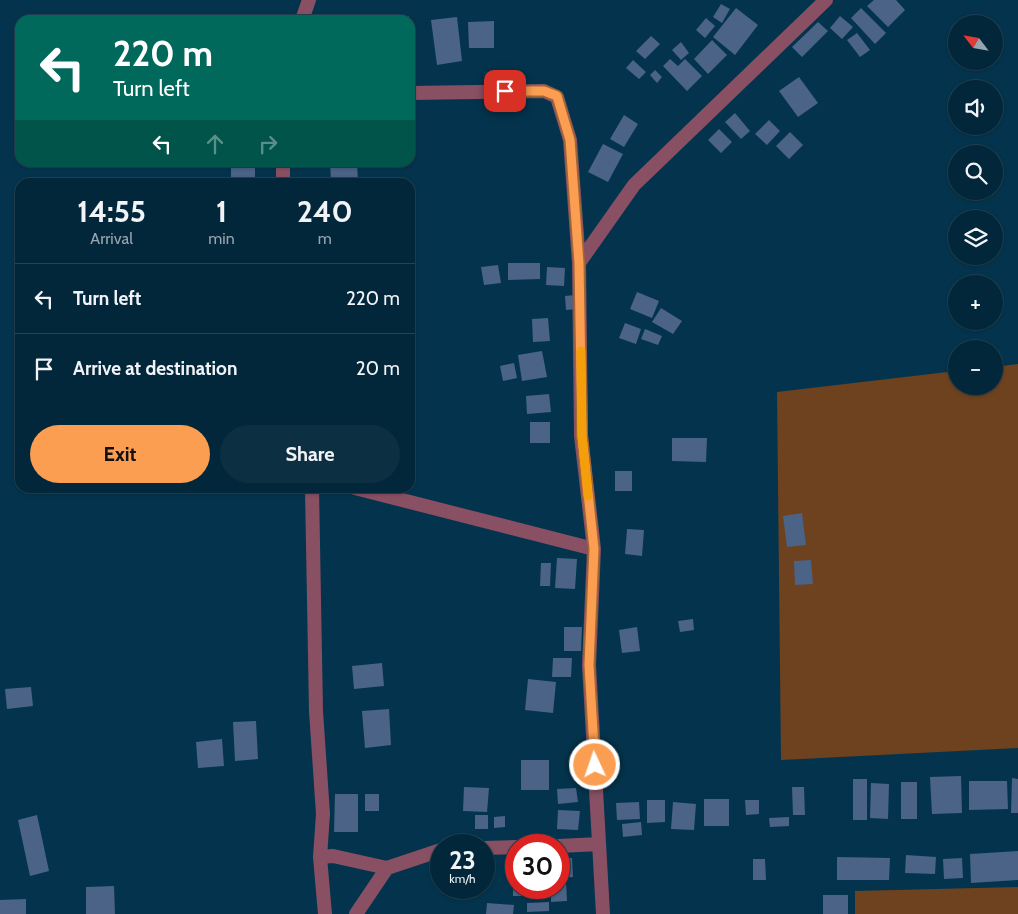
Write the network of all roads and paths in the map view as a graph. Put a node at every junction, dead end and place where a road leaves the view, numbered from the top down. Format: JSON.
{"nodes":[{"id":1,"x":309,"y":0,"type":"edge"},
{"id":2,"x":826,"y":0,"type":"edge"},
{"id":3,"x":304,"y":15,"type":"edge"},
{"id":4,"x":415,"y":93,"type":"edge"},
{"id":5,"x":579,"y":263,"type":"junction"},
{"id":6,"x":312,"y":493,"type":"edge"},
{"id":7,"x":375,"y":493,"type":"edge"},
{"id":8,"x":594,"y":549,"type":"junction"},
{"id":9,"x":599,"y":844,"type":"junction"},
{"id":10,"x":570,"y":845,"type":"edge"},
{"id":11,"x":430,"y":854,"type":"edge"},
{"id":12,"x":320,"y":857,"type":"junction"},
{"id":13,"x":387,"y":868,"type":"junction"},
{"id":14,"x":325,"y":914,"type":"edge"},
{"id":15,"x":356,"y":914,"type":"edge"},
{"id":16,"x":603,"y":914,"type":"edge"}],
"edges":[{"from":1,"to":3,"type":"street"},
{"from":2,"to":5,"type":"street"},
{"from":4,"to":5,"type":"street"},
{"from":5,"to":8,"type":"street"},
{"from":6,"to":12,"type":"street"},
{"from":7,"to":8,"type":"street"},
{"from":8,"to":9,"type":"street"},
{"from":9,"to":10,"type":"street"},
{"from":9,"to":16,"type":"street"},
{"from":11,"to":13,"type":"street"},
{"from":12,"to":13,"type":"street"},
{"from":12,"to":14,"type":"street"},
{"from":13,"to":15,"type":"street"}]}
